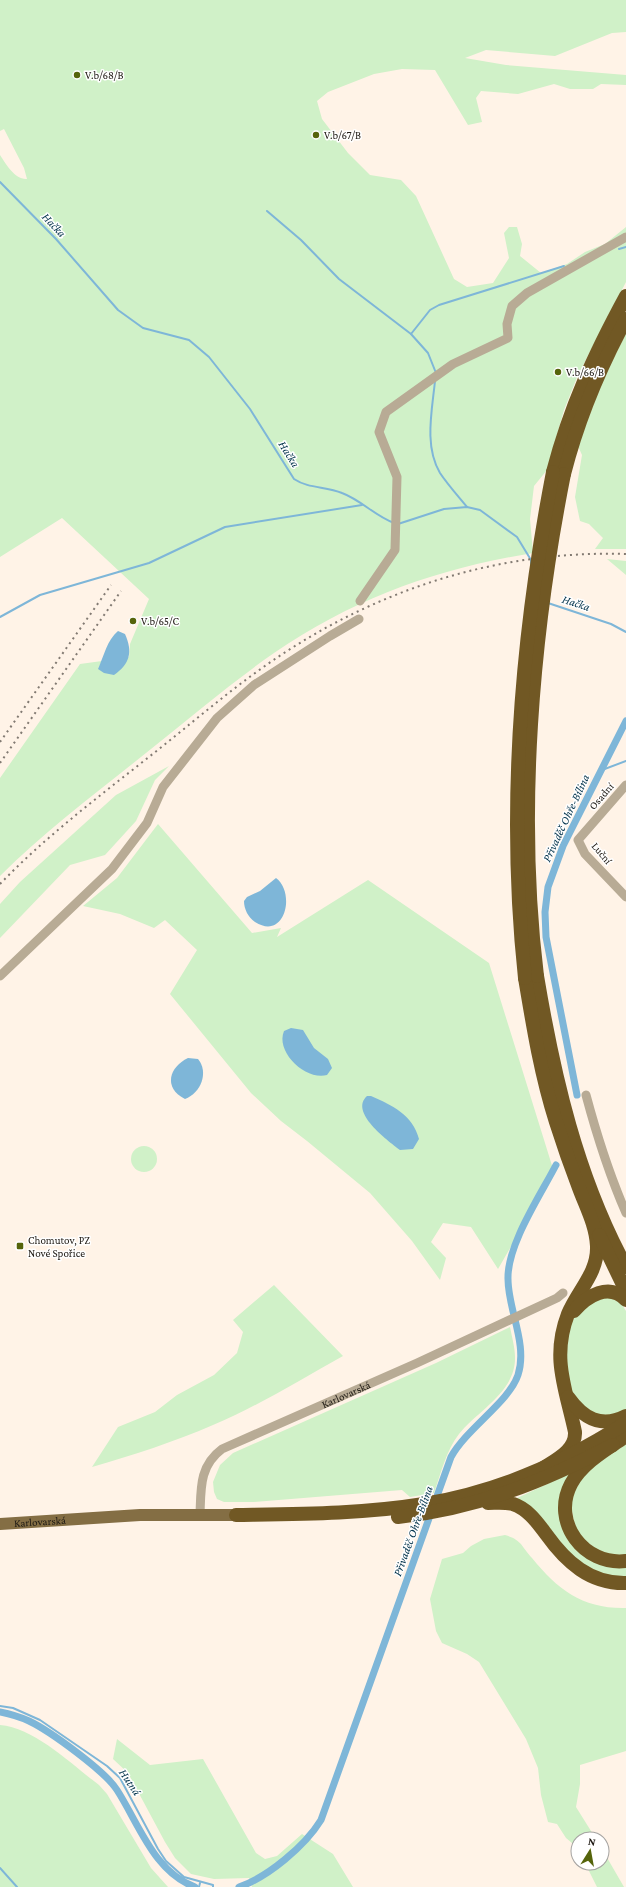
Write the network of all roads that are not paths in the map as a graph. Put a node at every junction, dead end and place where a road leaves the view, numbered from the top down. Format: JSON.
{"nodes":[{"id":1,"x":626,"y":237,"type":"edge"},
{"id":2,"x":626,"y":296,"type":"edge"},
{"id":3,"x":626,"y":319,"type":"edge"},
{"id":4,"x":559,"y":473,"type":"junction"},
{"id":5,"x":360,"y":601,"type":"dead end"},
{"id":6,"x":359,"y":619,"type":"dead end"},
{"id":7,"x":626,"y":785,"type":"edge"},
{"id":8,"x":578,"y":840,"type":"joint"},
{"id":9,"x":626,"y":897,"type":"edge"},
{"id":10,"x":0,"y":976,"type":"edge"},
{"id":11,"x":531,"y":977,"type":"junction"},
{"id":12,"x":586,"y":1095,"type":"dead end"},
{"id":13,"x":626,"y":1213,"type":"edge"},
{"id":14,"x":590,"y":1216,"type":"junction"},
{"id":15,"x":607,"y":1227,"type":"junction"},
{"id":16,"x":626,"y":1253,"type":"edge"},
{"id":17,"x":626,"y":1267,"type":"edge"},
{"id":18,"x":626,"y":1291,"type":"edge"},
{"id":19,"x":564,"y":1293,"type":"dead end"},
{"id":20,"x":626,"y":1300,"type":"edge"},
{"id":21,"x":563,"y":1330,"type":"junction"},
{"id":22,"x":566,"y":1394,"type":"junction"},
{"id":23,"x":626,"y":1416,"type":"edge"},
{"id":24,"x":626,"y":1423,"type":"edge"},
{"id":25,"x":626,"y":1436,"type":"edge"},
{"id":26,"x":613,"y":1445,"type":"junction"},
{"id":27,"x":542,"y":1469,"type":"junction"},
{"id":28,"x":473,"y":1501,"type":"junction"},
{"id":29,"x":200,"y":1515,"type":"junction"},
{"id":30,"x":236,"y":1515,"type":"joint"},
{"id":31,"x":0,"y":1524,"type":"edge"},
{"id":32,"x":626,"y":1561,"type":"edge"},
{"id":33,"x":626,"y":1583,"type":"edge"}],
"edges":[{"from":1,"to":5,"type":"street"},
{"from":2,"to":4,"type":"highway"},
{"from":3,"to":4,"type":"highway"},
{"from":4,"to":11,"type":"highway","bridge":true},
{"from":6,"to":10,"type":"street"},
{"from":7,"to":8,"type":"street","name":"Osadní"},
{"from":8,"to":9,"type":"street","name":"Luční"},
{"from":11,"to":14,"type":"highway"},
{"from":11,"to":15,"type":"highway"},
{"from":12,"to":13,"type":"street"},
{"from":14,"to":18,"type":"highway"},
{"from":14,"to":21,"type":"highway"},
{"from":15,"to":16,"type":"highway"},
{"from":15,"to":17,"type":"highway"},
{"from":19,"to":29,"type":"street","name":"Karlovarská"},
{"from":20,"to":21,"type":"highway"},
{"from":21,"to":22,"type":"highway"},
{"from":22,"to":23,"type":"highway"},
{"from":22,"to":27,"type":"highway"},
{"from":24,"to":27,"type":"highway"},
{"from":25,"to":26,"type":"highway"},
{"from":26,"to":28,"type":"highway"},
{"from":26,"to":32,"type":"highway"},
{"from":27,"to":28,"type":"highway"},
{"from":28,"to":30,"type":"highway"},
{"from":28,"to":33,"type":"highway"},
{"from":29,"to":30,"type":"main road","name":"Karlovarská"},
{"from":29,"to":31,"type":"main road","name":"Karlovarská"}]}
